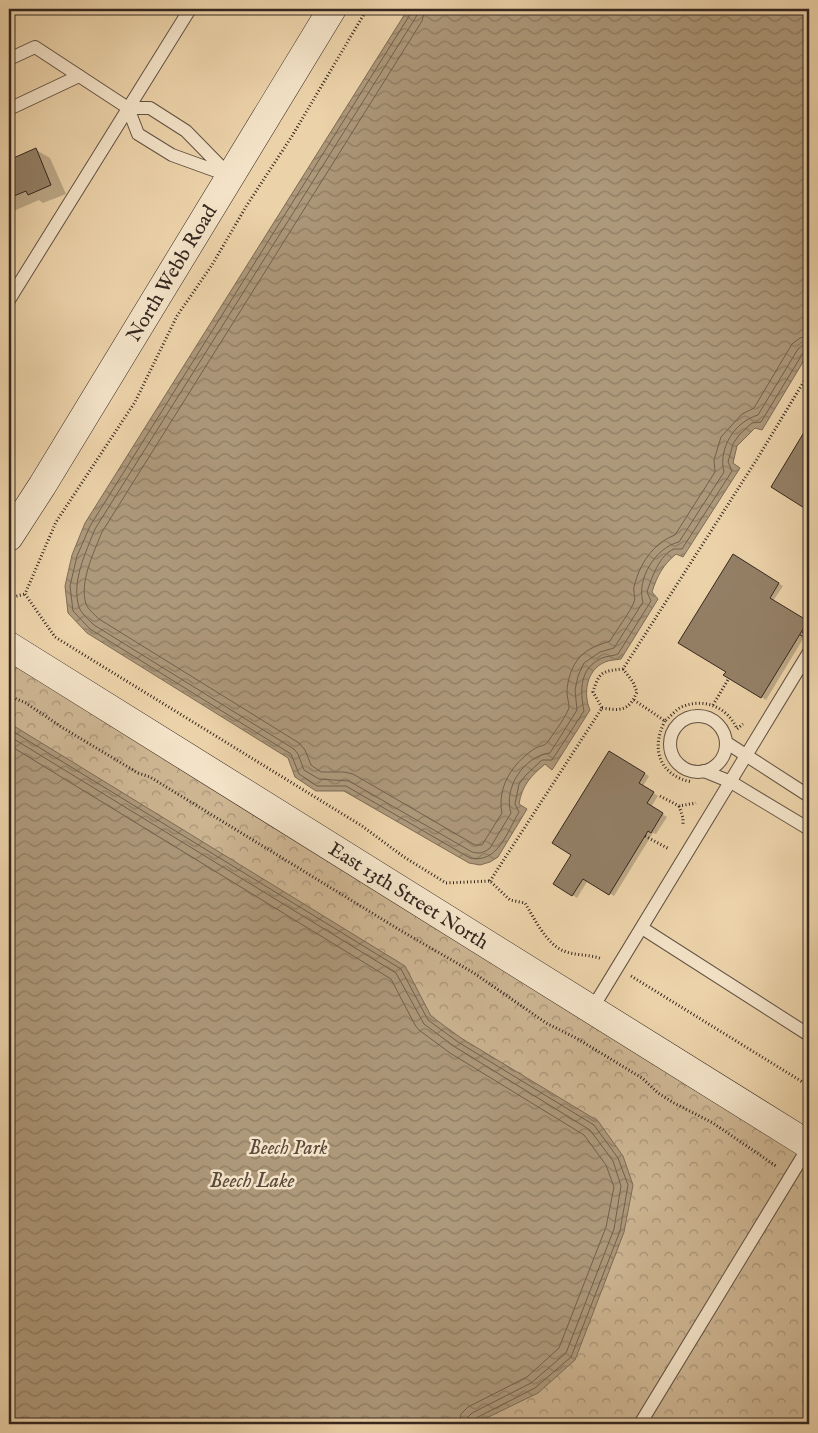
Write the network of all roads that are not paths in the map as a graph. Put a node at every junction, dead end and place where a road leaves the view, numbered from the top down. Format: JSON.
{"nodes":[{"id":1,"x":190,"y":9,"type":"edge"},
{"id":2,"x":332,"y":9,"type":"edge"},
{"id":3,"x":9,"y":58,"type":"edge"},
{"id":4,"x":79,"y":76,"type":"junction"},
{"id":5,"x":128,"y":108,"type":"junction"},
{"id":6,"x":9,"y":109,"type":"edge"},
{"id":7,"x":230,"y":176,"type":"junction"},
{"id":8,"x":11,"y":291,"type":"edge"},
{"id":9,"x":9,"y":537,"type":"edge"},
{"id":10,"x":9,"y":646,"type":"edge"},
{"id":11,"x":809,"y":652,"type":"edge"},
{"id":12,"x":727,"y":743,"type":"junction"},
{"id":13,"x":746,"y":757,"type":"junction"},
{"id":14,"x":704,"y":771,"type":"junction"},
{"id":15,"x":731,"y":782,"type":"junction"},
{"id":16,"x":809,"y":796,"type":"edge"},
{"id":17,"x":809,"y":829,"type":"edge"},
{"id":18,"x":642,"y":928,"type":"junction"},
{"id":19,"x":592,"y":1009,"type":"junction"},
{"id":20,"x":809,"y":1035,"type":"edge"},
{"id":21,"x":809,"y":1145,"type":"edge"},
{"id":22,"x":640,"y":1424,"type":"edge"}],
"edges":[{"from":1,"to":5,"type":"lane"},
{"from":2,"to":7,"type":"main road","name":"North Webb Road"},
{"from":3,"to":4,"type":"lane"},
{"from":4,"to":5,"type":"lane"},
{"from":4,"to":6,"type":"lane"},
{"from":5,"to":7,"type":"lane"},
{"from":5,"to":7,"type":"lane"},
{"from":5,"to":8,"type":"lane"},
{"from":7,"to":9,"type":"main road","name":"North Webb Road"},
{"from":10,"to":19,"type":"main road","name":"East 13th Street North"},
{"from":11,"to":13,"type":"lane"},
{"from":12,"to":13,"type":"lane"},
{"from":12,"to":14,"type":"lane"},
{"from":12,"to":14,"type":"lane"},
{"from":13,"to":15,"type":"lane"},
{"from":13,"to":16,"type":"lane"},
{"from":14,"to":15,"type":"lane"},
{"from":15,"to":17,"type":"lane"},
{"from":15,"to":18,"type":"lane"},
{"from":18,"to":19,"type":"lane"},
{"from":18,"to":20,"type":"lane"},
{"from":19,"to":21,"type":"main road","name":"East 13th Street North"},
{"from":21,"to":22,"type":"lane"}]}
